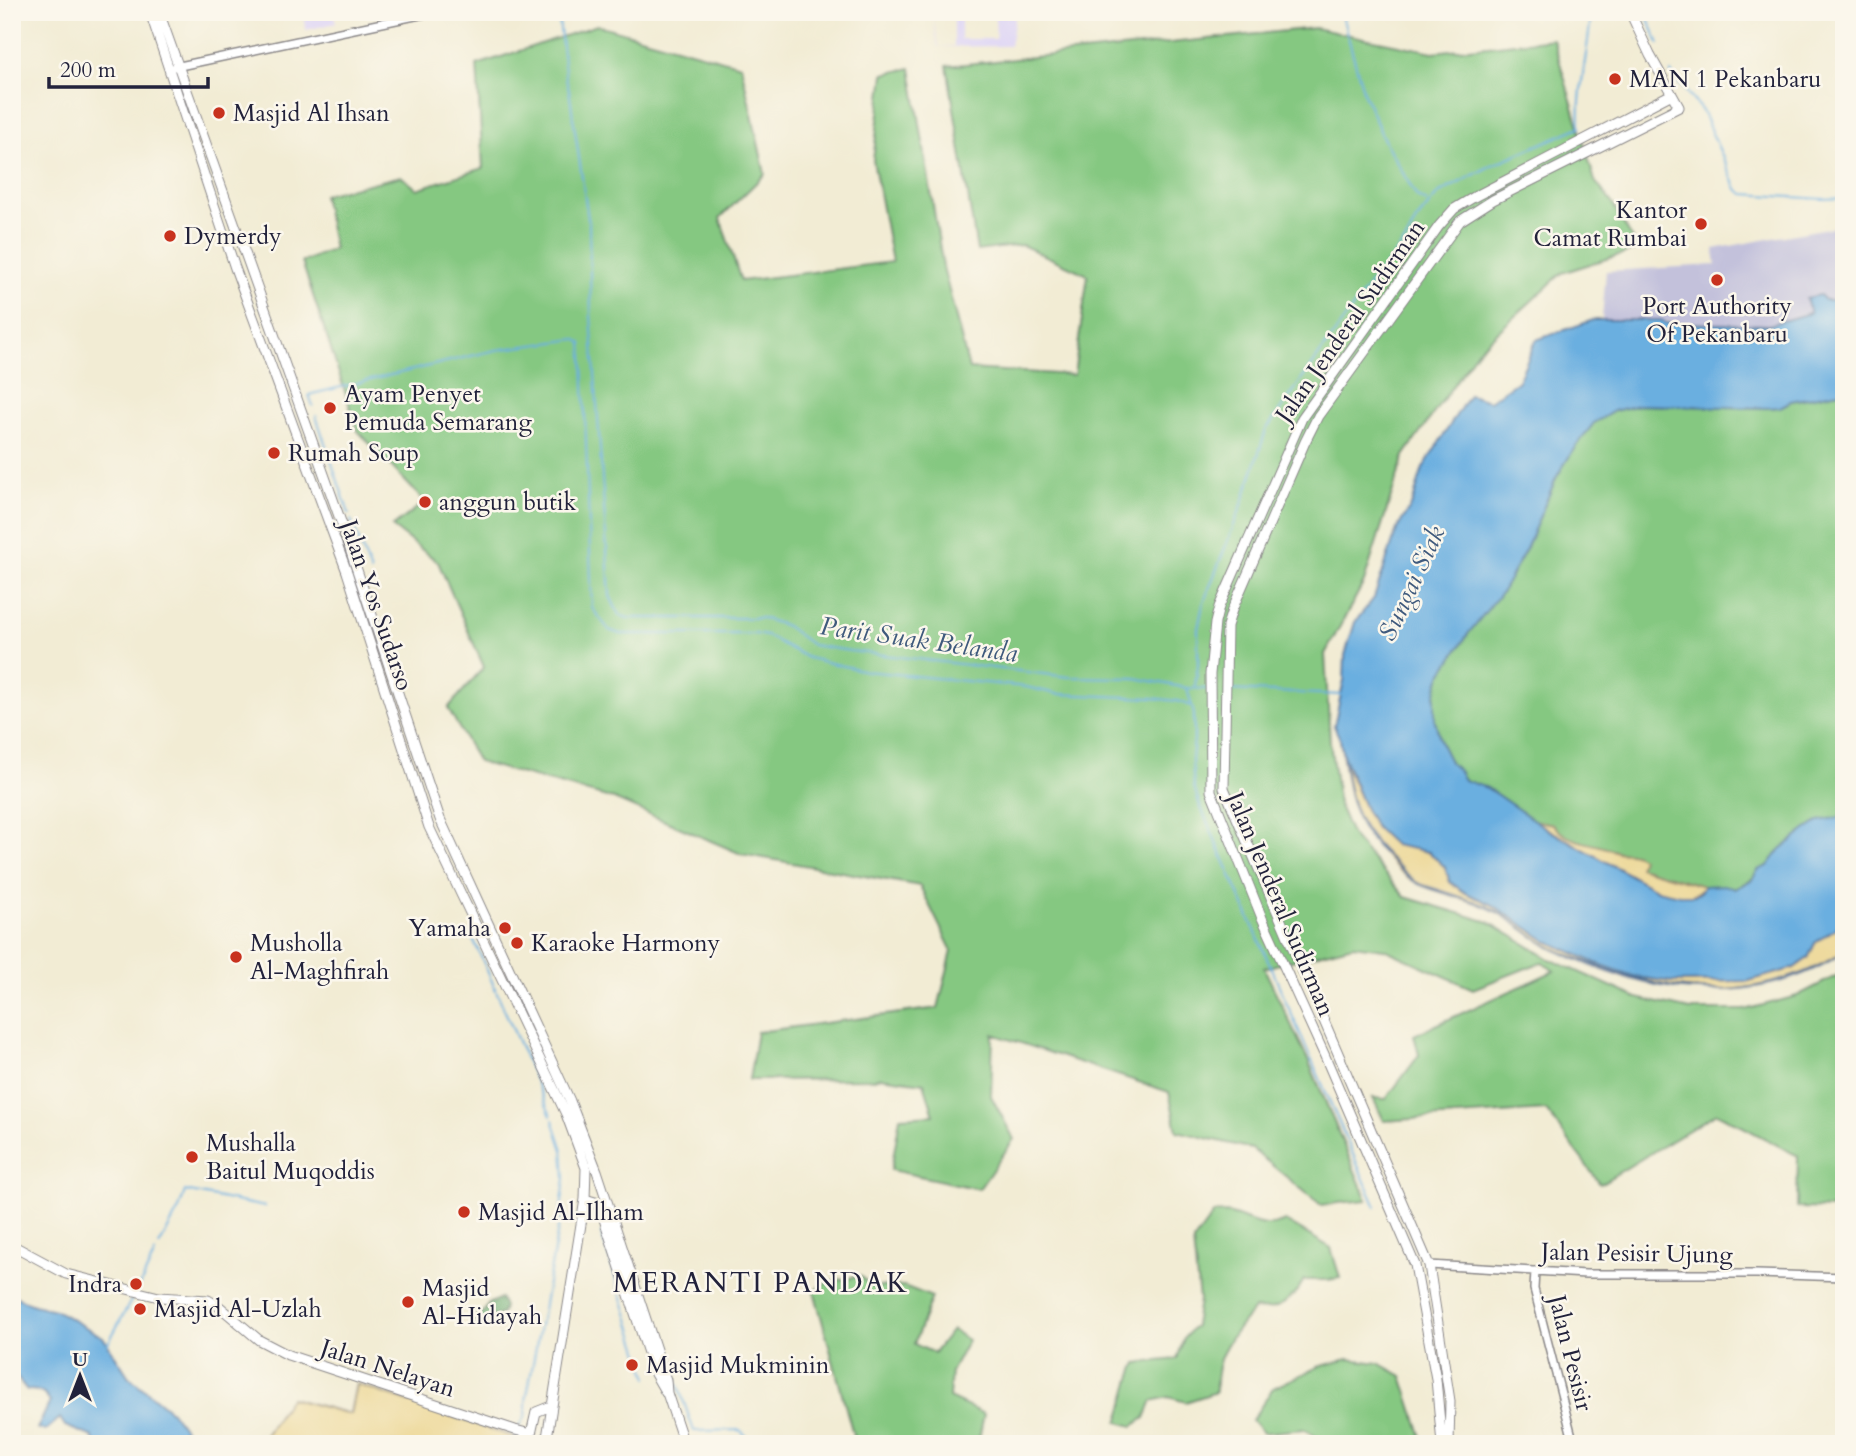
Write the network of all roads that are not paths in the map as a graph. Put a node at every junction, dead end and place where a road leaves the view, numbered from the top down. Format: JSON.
{"nodes":[{"id":1,"x":150,"y":12,"type":"edge"},
{"id":2,"x":159,"y":12,"type":"edge"},
{"id":3,"x":434,"y":12,"type":"edge"},
{"id":4,"x":1625,"y":12,"type":"edge"},
{"id":5,"x":1630,"y":12,"type":"edge"},
{"id":6,"x":173,"y":68,"type":"junction"},
{"id":7,"x":1669,"y":95,"type":"junction"},
{"id":8,"x":1359,"y":336,"type":"junction"},
{"id":9,"x":1369,"y":344,"type":"junction"},
{"id":10,"x":1352,"y":346,"type":"junction"},
{"id":11,"x":1362,"y":354,"type":"junction"},
{"id":12,"x":328,"y":486,"type":"junction"},
{"id":13,"x":315,"y":490,"type":"junction"},
{"id":14,"x":512,"y":987,"type":"junction"},
{"id":15,"x":1336,"y":1049,"type":"junction"},
{"id":16,"x":1324,"y":1054,"type":"junction"},
{"id":17,"x":585,"y":1199,"type":"junction"},
{"id":18,"x":12,"y":1245,"type":"edge"},
{"id":19,"x":618,"y":1249,"type":"junction"},
{"id":20,"x":1429,"y":1265,"type":"junction"},
{"id":21,"x":1535,"y":1271,"type":"junction"},
{"id":22,"x":1844,"y":1277,"type":"edge"},
{"id":23,"x":551,"y":1406,"type":"junction"},
{"id":24,"x":1445,"y":1432,"type":"junction"},
{"id":25,"x":686,"y":1441,"type":"edge"},
{"id":26,"x":546,"y":1444,"type":"edge"},
{"id":27,"x":722,"y":1444,"type":"edge"},
{"id":28,"x":1440,"y":1444,"type":"edge"},
{"id":29,"x":1452,"y":1444,"type":"edge"},
{"id":30,"x":1574,"y":1444,"type":"edge"}],
"edges":[{"from":1,"to":6,"type":"main road","name":"Jalan Yos Sudarso"},
{"from":2,"to":6,"type":"main road","name":"Jalan Yos Sudarso"},
{"from":3,"to":6,"type":"street"},
{"from":4,"to":7,"type":"main road"},
{"from":5,"to":7,"type":"main road"},
{"from":6,"to":12,"type":"main road","name":"Jalan Yos Sudarso"},
{"from":6,"to":13,"type":"main road","name":"Jalan Yos Sudarso"},
{"from":7,"to":8,"type":"main road","name":"Jalan Jenderal Sudirman"},
{"from":7,"to":9,"type":"main road","name":"Jalan Jenderal Sudirman"},
{"from":8,"to":9,"type":"main road"},
{"from":8,"to":10,"type":"main road","name":"Jalan Jenderal Sudirman"},
{"from":9,"to":11,"type":"main road","name":"Jalan Jenderal Sudirman"},
{"from":10,"to":11,"type":"main road"},
{"from":10,"to":16,"type":"main road","name":"Jalan Jenderal Sudirman"},
{"from":11,"to":15,"type":"main road","name":"Jalan Jenderal Sudirman"},
{"from":12,"to":13,"type":"main road"},
{"from":12,"to":14,"type":"main road","name":"Jalan Yos Sudarso"},
{"from":13,"to":14,"type":"main road","name":"Jalan Yos Sudarso"},
{"from":14,"to":17,"type":"main road","name":"Jalan Yos Sudarso"},
{"from":14,"to":19,"type":"main road","name":"Jalan Yos Sudarso"},
{"from":15,"to":16,"type":"main road"},
{"from":15,"to":20,"type":"main road","name":"Jalan Jenderal Sudirman"},
{"from":16,"to":24,"type":"main road","name":"Jalan Jenderal Sudirman"},
{"from":17,"to":19,"type":"main road"},
{"from":17,"to":23,"type":"main road","name":"Jalan Yos Sudarso"},
{"from":18,"to":23,"type":"main road","name":"Jalan Nelayan"},
{"from":19,"to":25,"type":"main road"},
{"from":20,"to":21,"type":"street","name":"Jalan Pesisir Ujung"},
{"from":20,"to":24,"type":"main road","name":"Jalan Jenderal Sudirman"},
{"from":21,"to":22,"type":"street","name":"Jalan Pesisir Ujung"},
{"from":21,"to":30,"type":"street","name":"Jalan Pesisir"},
{"from":23,"to":26,"type":"main road","name":"Jalan Yos Sudarso"},
{"from":24,"to":28,"type":"main road","name":"Jalan Jenderal Sudirman"},
{"from":24,"to":29,"type":"main road","name":"Jalan Jenderal Sudirman"},
{"from":25,"to":27,"type":"street"}]}
